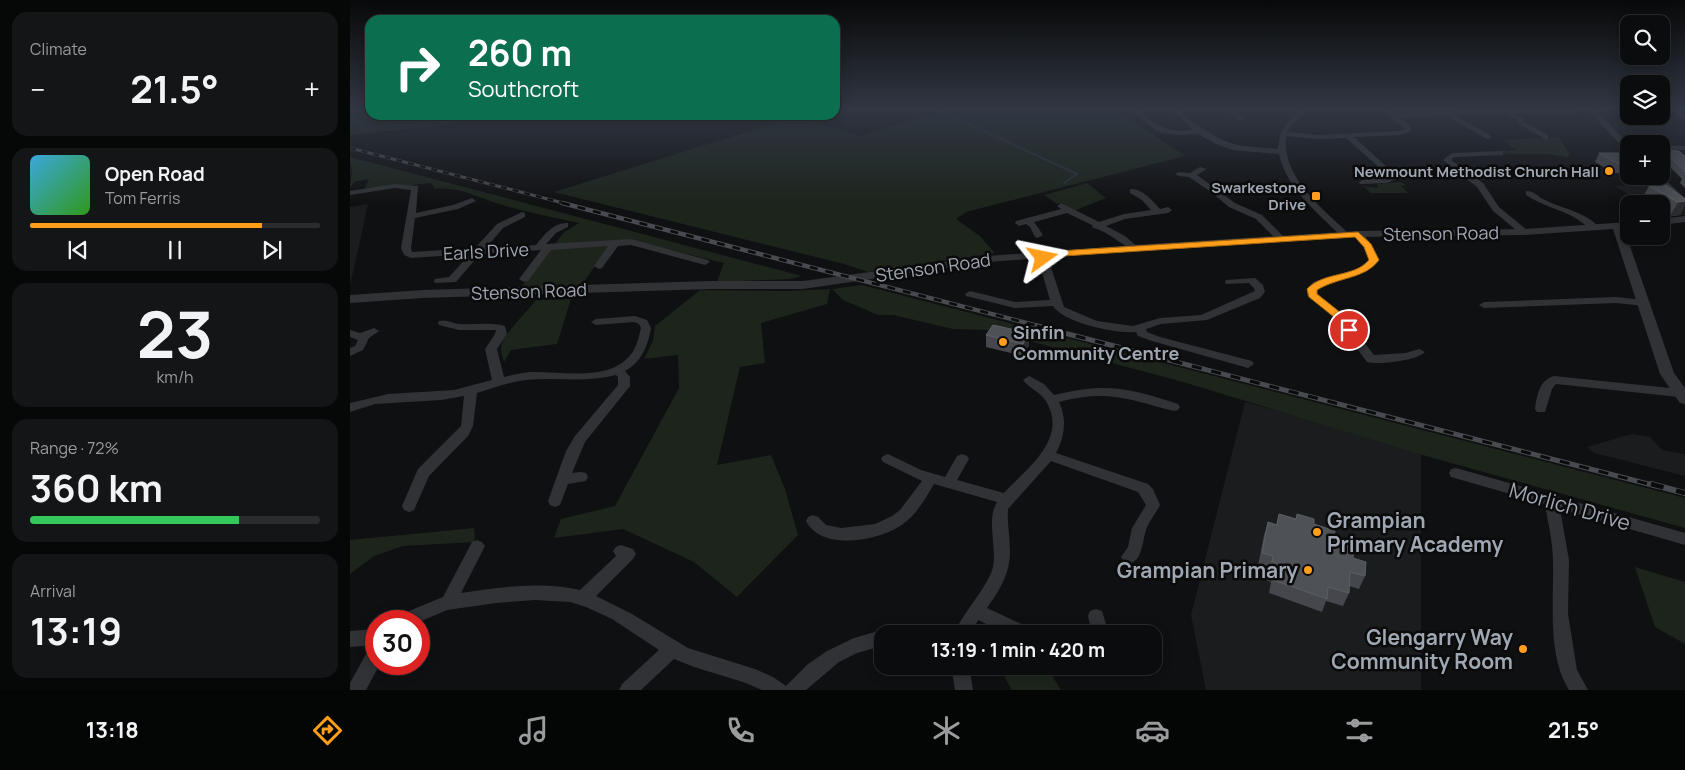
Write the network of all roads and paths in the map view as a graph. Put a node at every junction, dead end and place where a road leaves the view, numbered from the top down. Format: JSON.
{"nodes":[{"id":1,"x":1215,"y":140,"type":"edge"},
{"id":2,"x":1283,"y":140,"type":"edge"},
{"id":3,"x":1353,"y":140,"type":"edge"},
{"id":4,"x":1670,"y":147,"type":"dead end"},
{"id":5,"x":1685,"y":148,"type":"edge"},
{"id":6,"x":1282,"y":152,"type":"junction"},
{"id":7,"x":1498,"y":155,"type":"dead end"},
{"id":8,"x":1203,"y":169,"type":"dead end"},
{"id":9,"x":1179,"y":174,"type":"dead end"},
{"id":10,"x":1191,"y":175,"type":"junction"},
{"id":11,"x":1363,"y":182,"type":"dead end"},
{"id":12,"x":1664,"y":185,"type":"edge"},
{"id":13,"x":1133,"y":191,"type":"dead end"},
{"id":14,"x":350,"y":193,"type":"edge"},
{"id":15,"x":1529,"y":193,"type":"dead end"},
{"id":16,"x":472,"y":201,"type":"dead end"},
{"id":17,"x":1685,"y":203,"type":"edge"},
{"id":18,"x":1168,"y":210,"type":"dead end"},
{"id":19,"x":1157,"y":211,"type":"junction"},
{"id":20,"x":522,"y":215,"type":"dead end"},
{"id":21,"x":412,"y":216,"type":"junction"},
{"id":22,"x":1685,"y":219,"type":"edge"},
{"id":23,"x":1670,"y":221,"type":"edge"},
{"id":24,"x":564,"y":225,"type":"dead end"},
{"id":25,"x":1096,"y":226,"type":"junction"},
{"id":26,"x":1620,"y":226,"type":"edge"},
{"id":27,"x":1595,"y":228,"type":"junction"},
{"id":28,"x":1109,"y":232,"type":"junction"},
{"id":29,"x":1524,"y":232,"type":"junction"},
{"id":30,"x":1358,"y":234,"type":"junction"},
{"id":31,"x":1038,"y":235,"type":"dead end"},
{"id":32,"x":1345,"y":235,"type":"junction"},
{"id":33,"x":1281,"y":239,"type":"junction"},
{"id":34,"x":615,"y":243,"type":"junction"},
{"id":35,"x":1627,"y":245,"type":"edge"},
{"id":36,"x":543,"y":248,"type":"junction"},
{"id":37,"x":1134,"y":248,"type":"junction"},
{"id":38,"x":1118,"y":249,"type":"junction"},
{"id":39,"x":478,"y":252,"type":"junction"},
{"id":40,"x":1042,"y":255,"type":"junction"},
{"id":41,"x":696,"y":263,"type":"dead end"},
{"id":42,"x":599,"y":266,"type":"dead end"},
{"id":43,"x":524,"y":279,"type":"dead end"},
{"id":44,"x":439,"y":281,"type":"dead end"},
{"id":45,"x":1230,"y":282,"type":"dead end"},
{"id":46,"x":970,"y":294,"type":"dead end"},
{"id":47,"x":387,"y":296,"type":"junction"},
{"id":48,"x":350,"y":299,"type":"edge"},
{"id":49,"x":1056,"y":303,"type":"junction"},
{"id":50,"x":1645,"y":303,"type":"junction"},
{"id":51,"x":1484,"y":305,"type":"dead end"},
{"id":52,"x":350,"y":308,"type":"edge"},
{"id":53,"x":596,"y":322,"type":"dead end"},
{"id":54,"x":1140,"y":327,"type":"junction"},
{"id":55,"x":446,"y":328,"type":"dead end"},
{"id":56,"x":374,"y":331,"type":"dead end"},
{"id":57,"x":350,"y":333,"type":"edge"},
{"id":58,"x":362,"y":337,"type":"junction"},
{"id":59,"x":1420,"y":352,"type":"dead end"},
{"id":60,"x":350,"y":353,"type":"edge"},
{"id":61,"x":1248,"y":364,"type":"dead end"},
{"id":62,"x":618,"y":369,"type":"junction"},
{"id":63,"x":1029,"y":380,"type":"dead end"},
{"id":64,"x":499,"y":382,"type":"junction"},
{"id":65,"x":471,"y":390,"type":"junction"},
{"id":66,"x":1682,"y":396,"type":"edge"},
{"id":67,"x":1052,"y":398,"type":"junction"},
{"id":68,"x":1174,"y":407,"type":"dead end"},
{"id":69,"x":350,"y":408,"type":"edge"},
{"id":70,"x":1541,"y":409,"type":"dead end"},
{"id":71,"x":1048,"y":455,"type":"junction"},
{"id":72,"x":888,"y":459,"type":"dead end"},
{"id":73,"x":962,"y":459,"type":"dead end"},
{"id":74,"x":1456,"y":473,"type":"dead end"},
{"id":75,"x":581,"y":477,"type":"dead end"},
{"id":76,"x":930,"y":479,"type":"junction"},
{"id":77,"x":562,"y":480,"type":"junction"},
{"id":78,"x":948,"y":484,"type":"junction"},
{"id":79,"x":1006,"y":500,"type":"junction"},
{"id":80,"x":555,"y":501,"type":"dead end"},
{"id":81,"x":1552,"y":501,"type":"junction"},
{"id":82,"x":409,"y":506,"type":"dead end"},
{"id":83,"x":813,"y":521,"type":"dead end"},
{"id":84,"x":1685,"y":539,"type":"edge"},
{"id":85,"x":477,"y":546,"type":"dead end"},
{"id":86,"x":621,"y":550,"type":"dead end"},
{"id":87,"x":1129,"y":557,"type":"dead end"},
{"id":88,"x":583,"y":598,"type":"junction"},
{"id":89,"x":448,"y":603,"type":"junction"},
{"id":90,"x":428,"y":610,"type":"edge"},
{"id":91,"x":974,"y":611,"type":"junction"},
{"id":92,"x":1096,"y":616,"type":"dead end"},
{"id":93,"x":967,"y":625,"type":"edge"},
{"id":94,"x":1006,"y":625,"type":"edge"},
{"id":95,"x":1098,"y":625,"type":"edge"},
{"id":96,"x":365,"y":638,"type":"edge"},
{"id":97,"x":350,"y":640,"type":"edge"},
{"id":98,"x":874,"y":640,"type":"edge"},
{"id":99,"x":672,"y":649,"type":"junction"},
{"id":100,"x":365,"y":674,"type":"edge"},
{"id":101,"x":962,"y":675,"type":"edge"},
{"id":102,"x":356,"y":690,"type":"edge"},
{"id":103,"x":628,"y":690,"type":"edge"},
{"id":104,"x":778,"y":690,"type":"edge"},
{"id":105,"x":793,"y":690,"type":"edge"},
{"id":106,"x":964,"y":690,"type":"edge"},
{"id":107,"x":1579,"y":690,"type":"edge"}],
"edges":[{"from":1,"to":6,"type":"street"},
{"from":2,"to":6,"type":"street"},
{"from":3,"to":11,"type":"street"},
{"from":4,"to":5,"type":"street"},
{"from":6,"to":32,"type":"street"},
{"from":7,"to":29,"type":"street"},
{"from":8,"to":10,"type":"street"},
{"from":9,"to":10,"type":"street"},
{"from":10,"to":33,"type":"street"},
{"from":12,"to":17,"type":"street"},
{"from":13,"to":19,"type":"street"},
{"from":14,"to":21,"type":"street","name":"Earls Drive"},
{"from":15,"to":27,"type":"street"},
{"from":16,"to":21,"type":"street"},
{"from":18,"to":19,"type":"street"},
{"from":19,"to":25,"type":"street"},
{"from":20,"to":39,"type":"street"},
{"from":21,"to":39,"type":"street","name":"Earls Drive"},
{"from":22,"to":23,"type":"street"},
{"from":24,"to":36,"type":"street"},
{"from":25,"to":28,"type":"street"},
{"from":25,"to":31,"type":"street"},
{"from":26,"to":27,"type":"street","name":"Stenson Road"},
{"from":27,"to":29,"type":"street","name":"Stenson Road"},
{"from":28,"to":37,"type":"street"},
{"from":28,"to":38,"type":"street"},
{"from":29,"to":30,"type":"street","name":"Stenson Road"},
{"from":30,"to":32,"type":"street","name":"Stenson Road"},
{"from":30,"to":59,"type":"street"},
{"from":32,"to":33,"type":"street","name":"Stenson Road"},
{"from":33,"to":37,"type":"street","name":"Stenson Road"},
{"from":34,"to":36,"type":"street","name":"Earls Drive"},
{"from":34,"to":41,"type":"street","name":"Earls Drive"},
{"from":34,"to":42,"type":"street"},
{"from":35,"to":50,"type":"street"},
{"from":36,"to":39,"type":"street","name":"Earls Drive"},
{"from":36,"to":43,"type":"street"},
{"from":37,"to":38,"type":"street","name":"Stenson Road"},
{"from":38,"to":40,"type":"street","name":"Stenson Road"},
{"from":39,"to":44,"type":"street"},
{"from":40,"to":47,"type":"street","name":"Stenson Road"},
{"from":40,"to":49,"type":"street"},
{"from":45,"to":54,"type":"street"},
{"from":46,"to":49,"type":"street"},
{"from":47,"to":48,"type":"street","name":"Stenson Road"},
{"from":47,"to":52,"type":"street","name":"Stenson Road"},
{"from":49,"to":54,"type":"street"},
{"from":50,"to":51,"type":"street"},
{"from":50,"to":66,"type":"street"},
{"from":53,"to":62,"type":"street"},
{"from":54,"to":61,"type":"street"},
{"from":55,"to":64,"type":"street"},
{"from":56,"to":58,"type":"street"},
{"from":57,"to":58,"type":"street"},
{"from":58,"to":60,"type":"street"},
{"from":62,"to":64,"type":"street"},
{"from":62,"to":77,"type":"street"},
{"from":63,"to":67,"type":"street"},
{"from":64,"to":65,"type":"street"},
{"from":65,"to":69,"type":"street"},
{"from":65,"to":82,"type":"street"},
{"from":66,"to":70,"type":"street"},
{"from":67,"to":68,"type":"street"},
{"from":67,"to":71,"type":"street"},
{"from":71,"to":79,"type":"street"},
{"from":71,"to":87,"type":"street"},
{"from":72,"to":76,"type":"street"},
{"from":73,"to":78,"type":"street"},
{"from":74,"to":81,"type":"street","name":"Morlich Drive"},
{"from":75,"to":77,"type":"street"},
{"from":76,"to":78,"type":"street"},
{"from":76,"to":83,"type":"street"},
{"from":77,"to":80,"type":"street"},
{"from":78,"to":79,"type":"street"},
{"from":79,"to":91,"type":"street"},
{"from":81,"to":84,"type":"street","name":"Morlich Drive"},
{"from":81,"to":107,"type":"street"},
{"from":85,"to":89,"type":"street"},
{"from":86,"to":88,"type":"street"},
{"from":88,"to":89,"type":"street"},
{"from":88,"to":99,"type":"street"},
{"from":89,"to":90,"type":"street"},
{"from":91,"to":93,"type":"street"},
{"from":91,"to":94,"type":"street"},
{"from":92,"to":95,"type":"street"},
{"from":96,"to":97,"type":"street"},
{"from":98,"to":105,"type":"street"},
{"from":99,"to":103,"type":"street"},
{"from":99,"to":104,"type":"street"},
{"from":100,"to":102,"type":"street"},
{"from":101,"to":106,"type":"street"}]}
